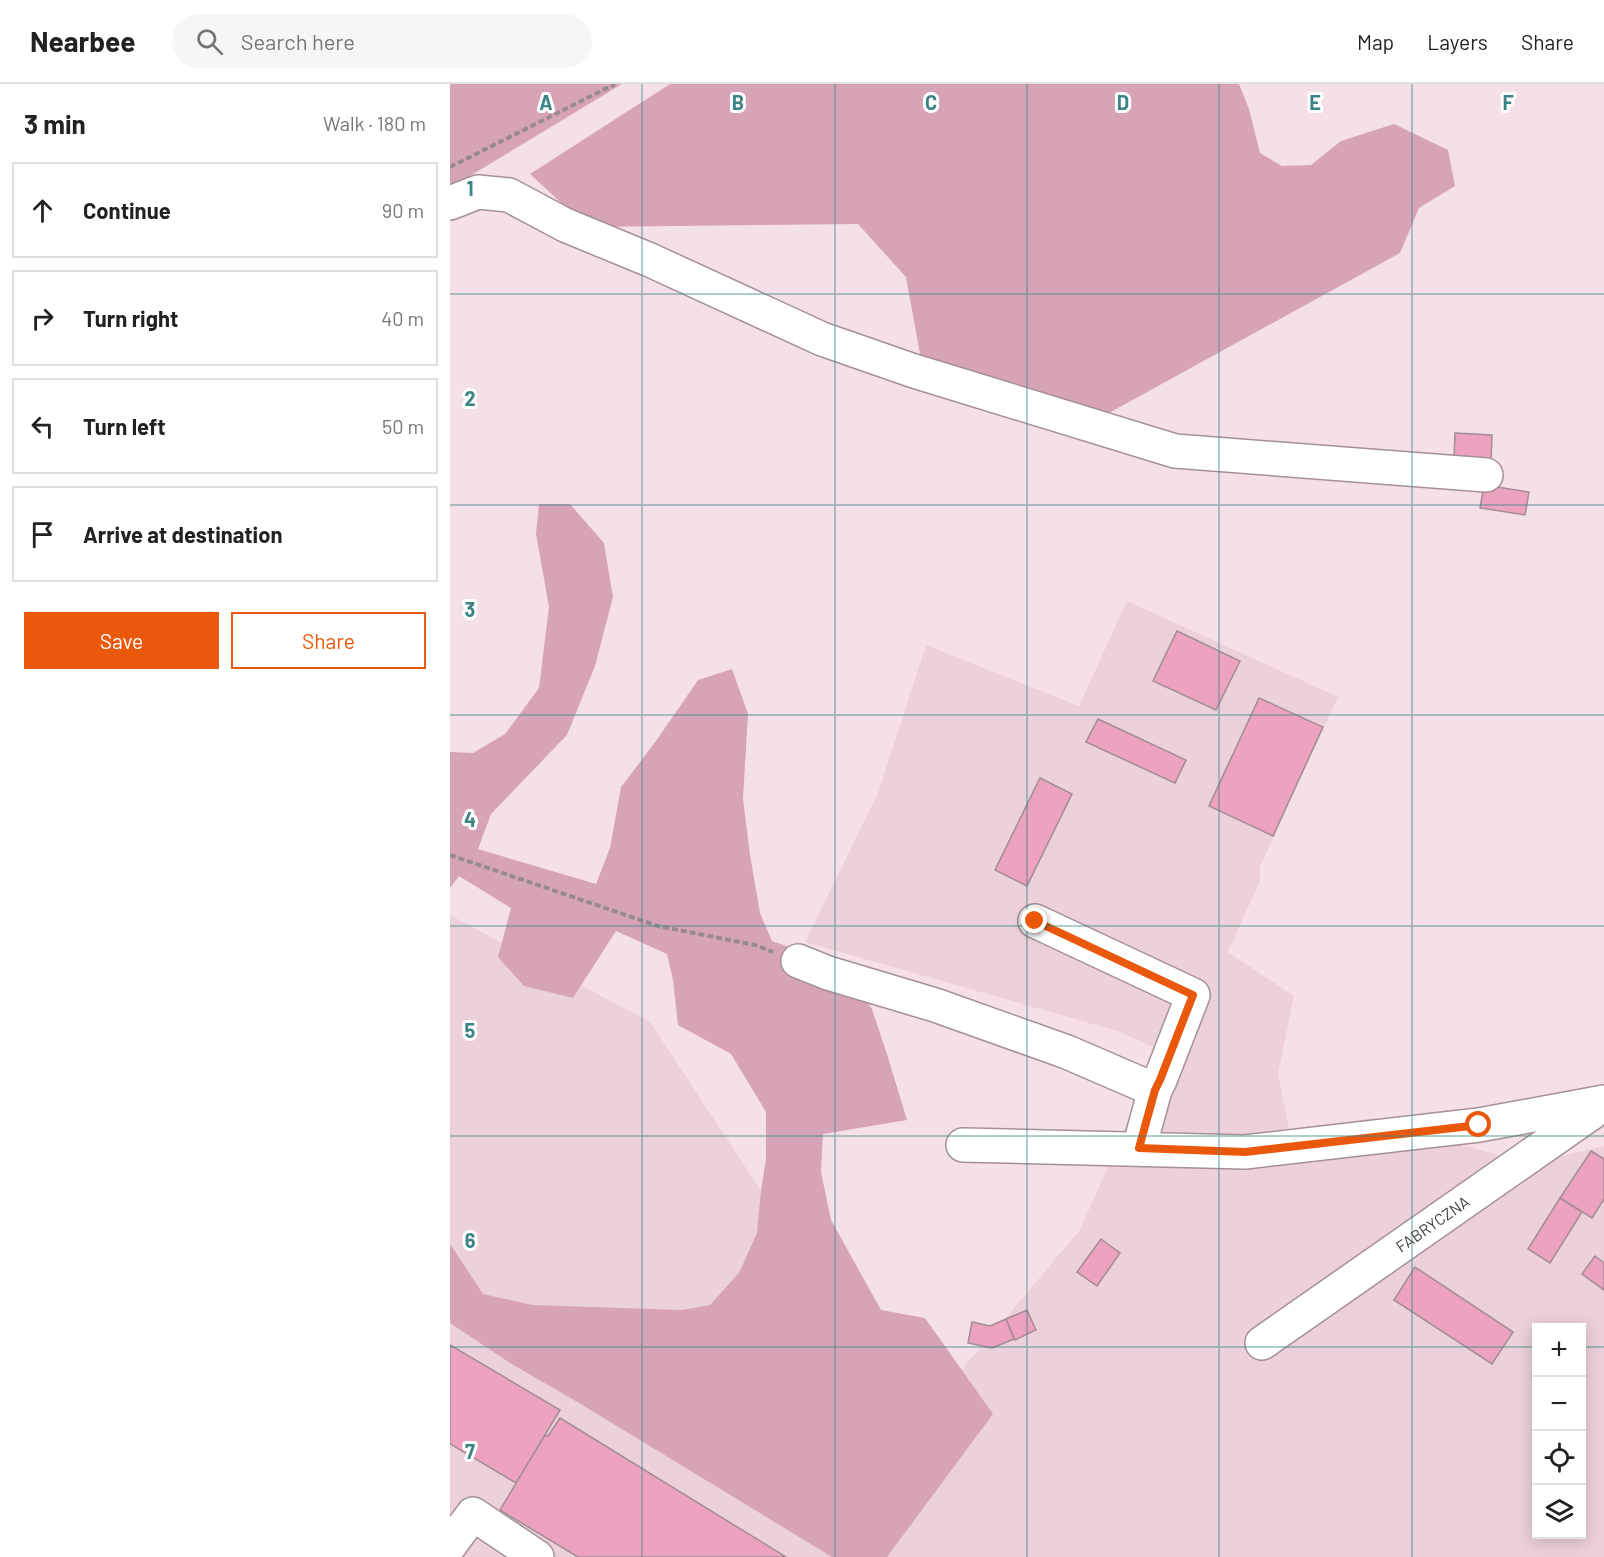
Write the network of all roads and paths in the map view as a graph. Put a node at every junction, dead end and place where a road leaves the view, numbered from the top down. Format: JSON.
{"nodes":[{"id":1,"x":615,"y":84,"type":"edge"},
{"id":2,"x":450,"y":167,"type":"edge"},
{"id":3,"x":450,"y":203,"type":"edge"},
{"id":4,"x":1486,"y":475,"type":"dead end"},
{"id":5,"x":450,"y":855,"type":"edge"},
{"id":6,"x":1035,"y":921,"type":"dead end"},
{"id":7,"x":798,"y":961,"type":"joint"},
{"id":8,"x":1155,"y":1090,"type":"junction"},
{"id":9,"x":1604,"y":1103,"type":"edge"},
{"id":10,"x":963,"y":1145,"type":"dead end"},
{"id":11,"x":1139,"y":1148,"type":"junction"},
{"id":12,"x":1262,"y":1343,"type":"dead end"},
{"id":13,"x":450,"y":1545,"type":"edge"},
{"id":14,"x":537,"y":1557,"type":"edge"}],
"edges":[{"from":1,"to":2,"type":"path"},
{"from":3,"to":4,"type":"street"},
{"from":5,"to":7,"type":"path"},
{"from":6,"to":8,"type":"street"},
{"from":7,"to":8,"type":"street"},
{"from":8,"to":11,"type":"street"},
{"from":9,"to":11,"type":"street"},
{"from":9,"to":12,"type":"street","name":"FABRYCZNA"},
{"from":10,"to":11,"type":"street"},
{"from":13,"to":14,"type":"street"}]}
